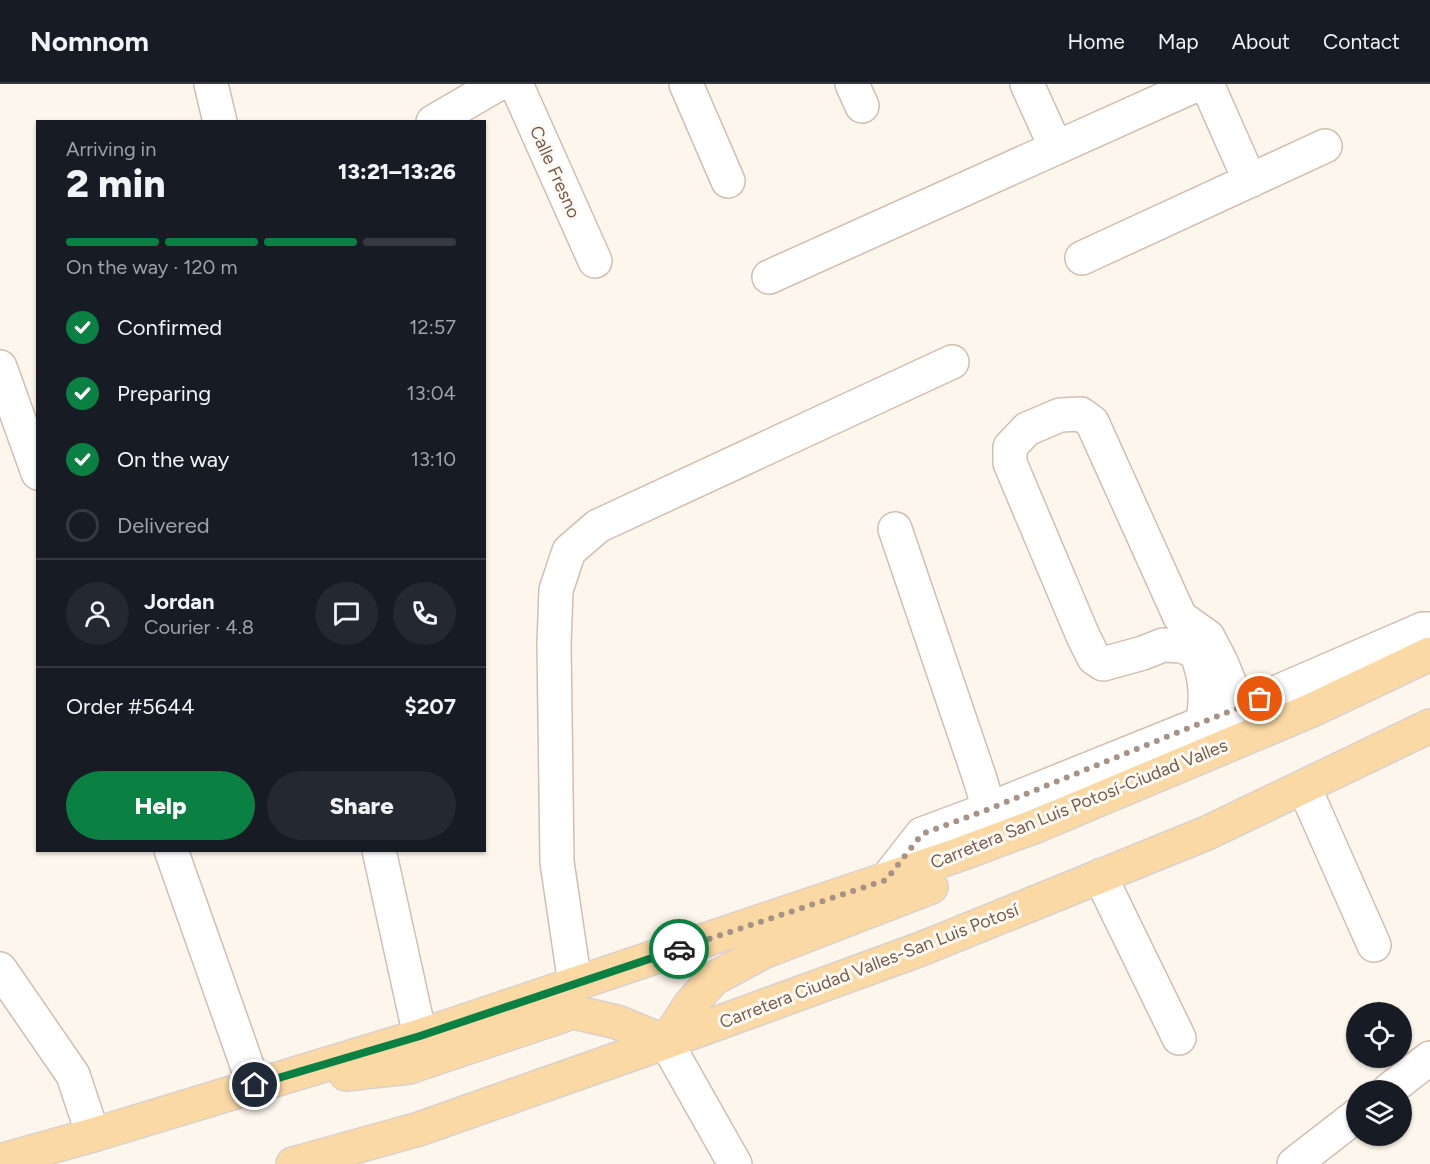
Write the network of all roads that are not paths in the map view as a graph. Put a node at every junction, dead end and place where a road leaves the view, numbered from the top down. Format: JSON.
{"nodes":[{"id":1,"x":211,"y":84,"type":"edge"},
{"id":2,"x":498,"y":84,"type":"edge"},
{"id":3,"x":516,"y":84,"type":"edge"},
{"id":4,"x":686,"y":84,"type":"edge"},
{"id":5,"x":1027,"y":84,"type":"edge"},
{"id":6,"x":1198,"y":84,"type":"edge"},
{"id":7,"x":1207,"y":84,"type":"edge"},
{"id":8,"x":220,"y":120,"type":"edge"},
{"id":9,"x":436,"y":120,"type":"edge"},
{"id":10,"x":1325,"y":146,"type":"dead end"},
{"id":11,"x":1056,"y":148,"type":"junction"},
{"id":12,"x":728,"y":181,"type":"dead end"},
{"id":13,"x":1250,"y":181,"type":"junction"},
{"id":14,"x":1082,"y":258,"type":"dead end"},
{"id":15,"x":595,"y":261,"type":"dead end"},
{"id":16,"x":769,"y":277,"type":"dead end"},
{"id":17,"x":952,"y":362,"type":"dead end"},
{"id":18,"x":0,"y":367,"type":"edge"},
{"id":19,"x":36,"y":467,"type":"edge"},
{"id":20,"x":895,"y":529,"type":"dead end"},
{"id":21,"x":1430,"y":630,"type":"edge"},
{"id":22,"x":1430,"y":654,"type":"edge"},
{"id":23,"x":1240,"y":708,"type":"junction"},
{"id":24,"x":1203,"y":722,"type":"junction"},
{"id":25,"x":1430,"y":726,"type":"edge"},
{"id":26,"x":1304,"y":787,"type":"junction"},
{"id":27,"x":989,"y":809,"type":"junction"},
{"id":28,"x":1036,"y":826,"type":"junction"},
{"id":29,"x":172,"y":852,"type":"edge"},
{"id":30,"x":379,"y":852,"type":"edge"},
{"id":31,"x":1100,"y":876,"type":"junction"},
{"id":32,"x":886,"y":880,"type":"junction"},
{"id":33,"x":1374,"y":945,"type":"dead end"},
{"id":34,"x":0,"y":969,"type":"edge"},
{"id":35,"x":575,"y":984,"type":"junction"},
{"id":36,"x":420,"y":1036,"type":"junction"},
{"id":37,"x":1179,"y":1038,"type":"dead end"},
{"id":38,"x":666,"y":1042,"type":"junction"},
{"id":39,"x":1430,"y":1058,"type":"edge"},
{"id":40,"x":288,"y":1076,"type":"junction"},
{"id":41,"x":1402,"y":1080,"type":"edge"},
{"id":42,"x":255,"y":1085,"type":"junction"},
{"id":43,"x":1346,"y":1124,"type":"edge"},
{"id":44,"x":93,"y":1135,"type":"junction"},
{"id":45,"x":0,"y":1161,"type":"edge"},
{"id":46,"x":293,"y":1164,"type":"edge"},
{"id":47,"x":735,"y":1164,"type":"edge"},
{"id":48,"x":1294,"y":1164,"type":"edge"}],
"edges":[{"from":1,"to":8,"type":"street"},
{"from":2,"to":9,"type":"street"},
{"from":3,"to":15,"type":"street","name":"Calle Fresno"},
{"from":4,"to":12,"type":"street"},
{"from":5,"to":11,"type":"street"},
{"from":6,"to":11,"type":"street"},
{"from":7,"to":13,"type":"street"},
{"from":10,"to":13,"type":"street"},
{"from":11,"to":16,"type":"street"},
{"from":13,"to":14,"type":"street"},
{"from":17,"to":35,"type":"street"},
{"from":18,"to":19,"type":"street"},
{"from":20,"to":27,"type":"street"},
{"from":21,"to":23,"type":"street"},
{"from":22,"to":28,"type":"main road","name":"Carretera San Luis Potosí-Ciudad Valles"},
{"from":23,"to":24,"type":"street"},
{"from":23,"to":24,"type":"street"},
{"from":24,"to":27,"type":"street"},
{"from":25,"to":26,"type":"main road","name":"Carretera Ciudad Valles-San Luis Potosí"},
{"from":26,"to":31,"type":"main road","name":"Carretera Ciudad Valles-San Luis Potosí"},
{"from":26,"to":33,"type":"street"},
{"from":27,"to":32,"type":"street"},
{"from":28,"to":32,"type":"main road","name":"Carretera San Luis Potosí-Ciudad Valles"},
{"from":28,"to":38,"type":"main road"},
{"from":29,"to":42,"type":"street"},
{"from":30,"to":36,"type":"street"},
{"from":31,"to":37,"type":"street"},
{"from":31,"to":38,"type":"main road","name":"Carretera Ciudad Valles-San Luis Potosí"},
{"from":32,"to":35,"type":"main road","name":"Carretera San Luis Potosí-Ciudad Valles"},
{"from":34,"to":44,"type":"street"},
{"from":35,"to":36,"type":"main road","name":"Carretera San Luis Potosí-Ciudad Valles"},
{"from":36,"to":40,"type":"main road","name":"Carretera San Luis Potosí-Ciudad Valles"},
{"from":38,"to":40,"type":"main road"},
{"from":38,"to":46,"type":"main road","name":"Carretera Ciudad Valles-San Luis Potosí"},
{"from":38,"to":47,"type":"street"},
{"from":39,"to":41,"type":"street"},
{"from":40,"to":42,"type":"main road","name":"Carretera San Luis Potosí-Ciudad Valles"},
{"from":42,"to":44,"type":"main road","name":"Carretera San Luis Potosí-Ciudad Valles"},
{"from":43,"to":48,"type":"street"},
{"from":44,"to":45,"type":"main road","name":"Carretera San Luis Potosí-Ciudad Valles"}]}
